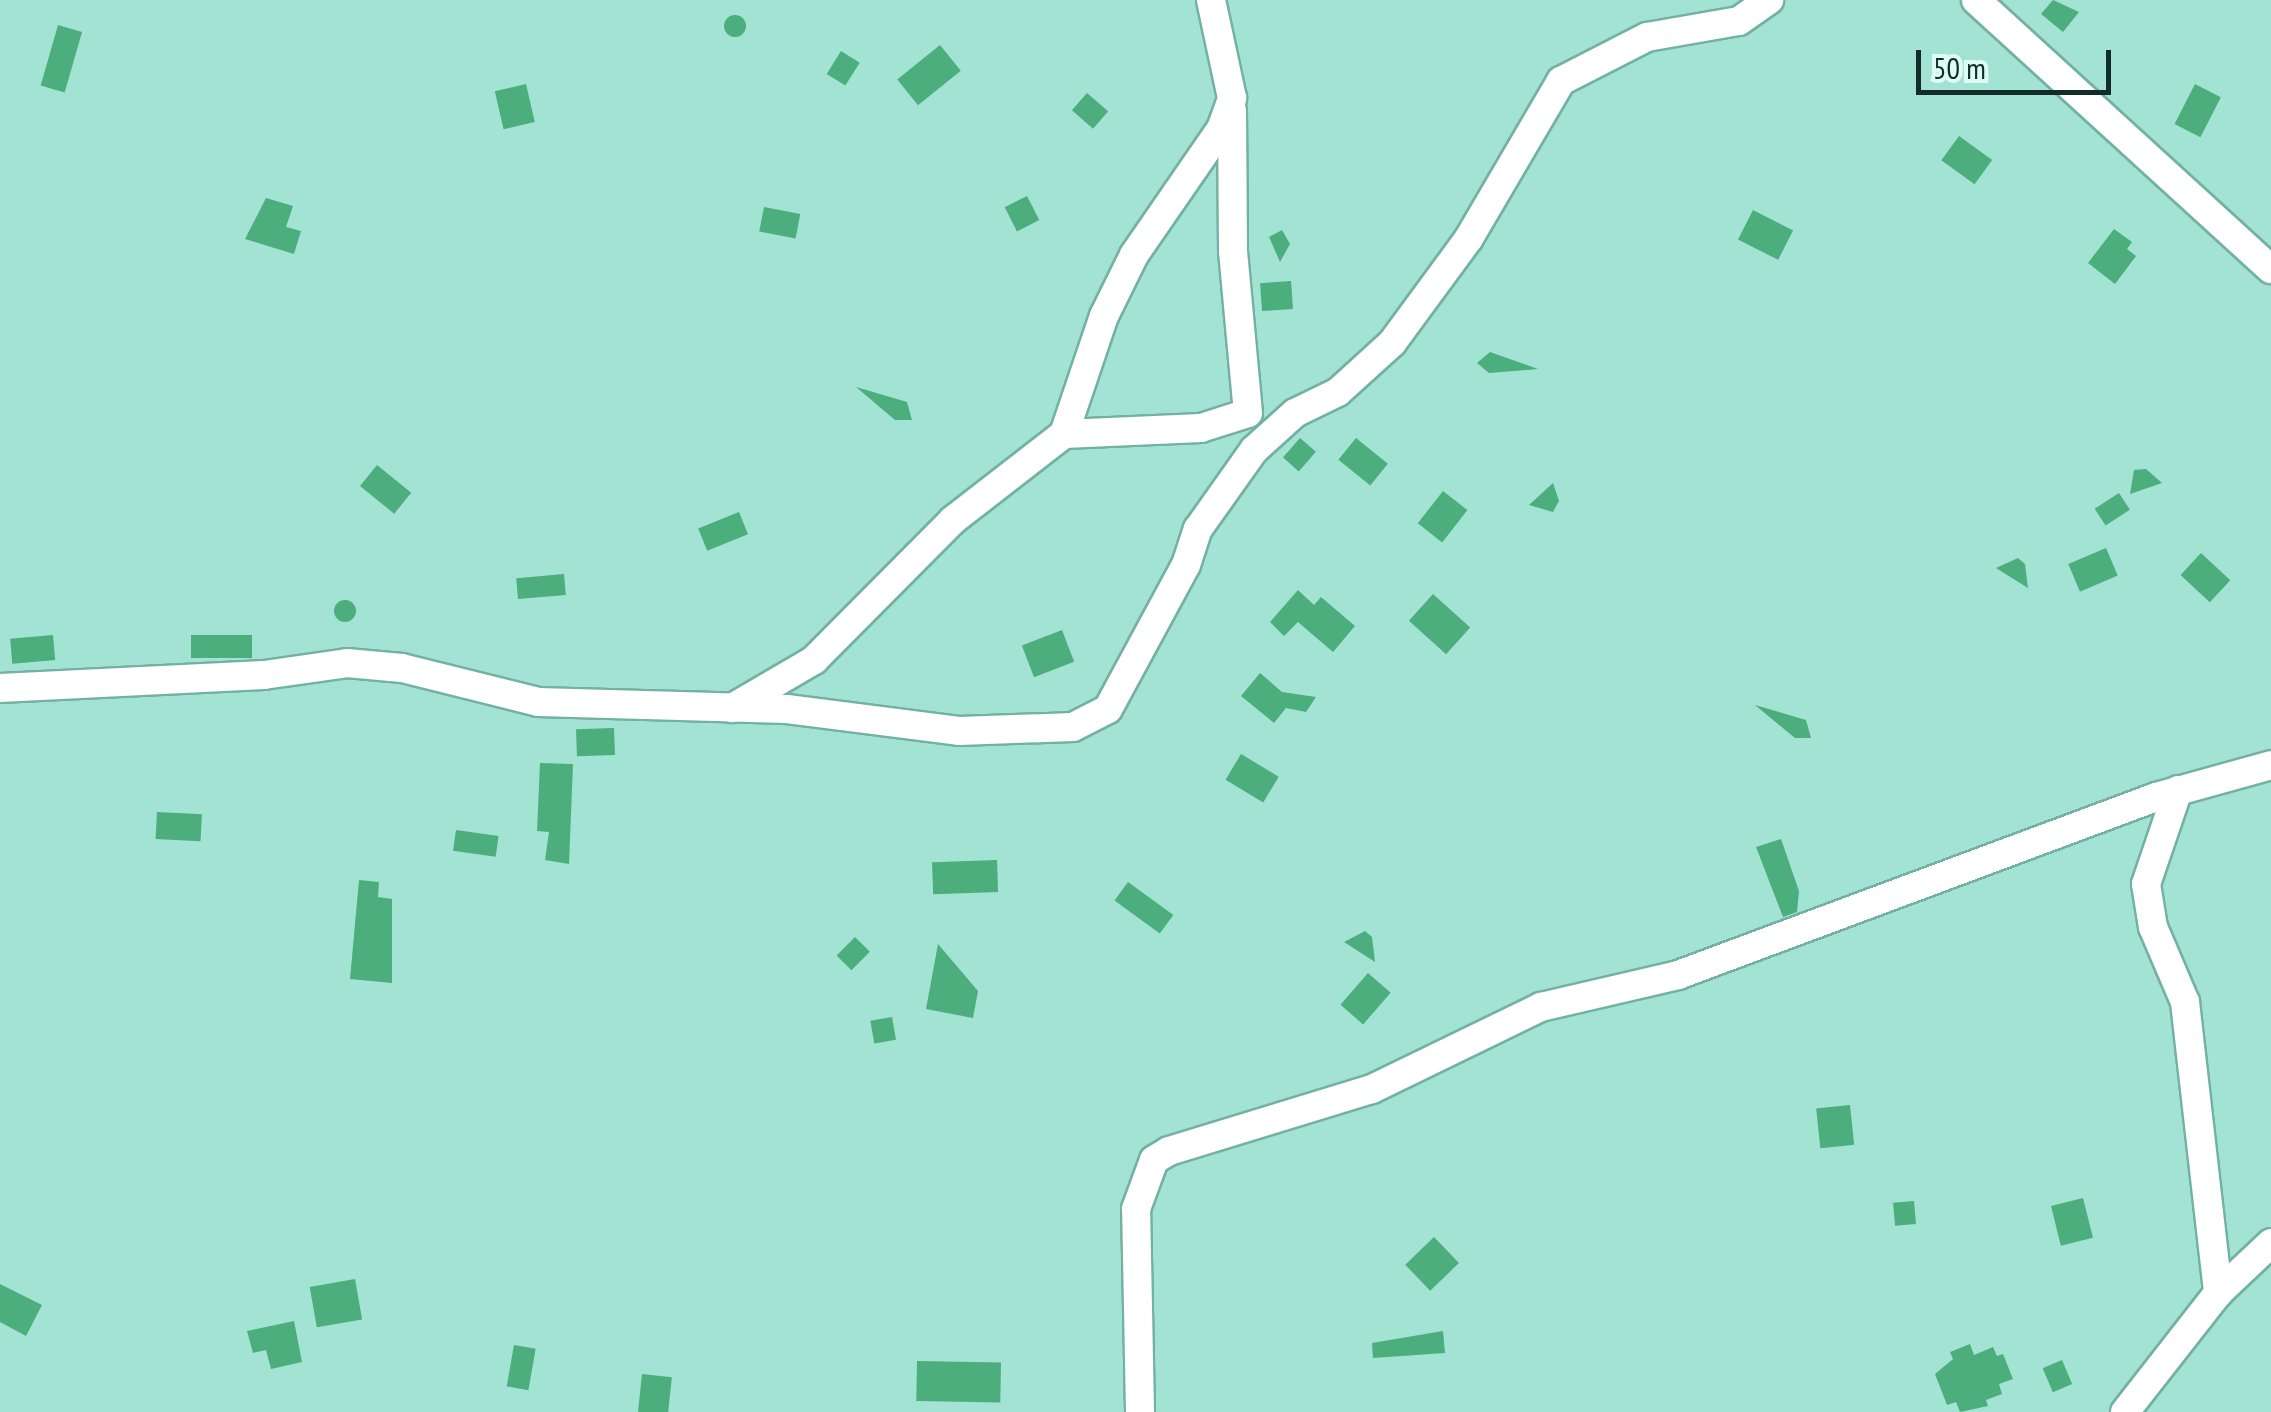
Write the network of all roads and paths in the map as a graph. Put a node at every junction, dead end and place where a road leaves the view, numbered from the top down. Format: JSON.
{"nodes":[{"id":1,"x":1211,"y":0,"type":"edge"},
{"id":2,"x":1769,"y":0,"type":"edge"},
{"id":3,"x":1976,"y":0,"type":"edge"},
{"id":4,"x":1232,"y":98,"type":"junction"},
{"id":5,"x":2271,"y":269,"type":"edge"},
{"id":6,"x":1248,"y":413,"type":"junction"},
{"id":7,"x":1295,"y":413,"type":"junction"},
{"id":8,"x":1064,"y":434,"type":"junction"},
{"id":9,"x":0,"y":688,"type":"edge"},
{"id":10,"x":731,"y":708,"type":"junction"},
{"id":11,"x":2271,"y":765,"type":"edge"},
{"id":12,"x":2178,"y":790,"type":"junction"},
{"id":13,"x":2271,"y":1243,"type":"edge"},
{"id":14,"x":2218,"y":1293,"type":"junction"},
{"id":15,"x":1140,"y":1412,"type":"edge"},
{"id":16,"x":2125,"y":1412,"type":"edge"}],
"edges":[{"from":1,"to":4,"type":"street"},
{"from":2,"to":7,"type":"street"},
{"from":3,"to":5,"type":"street"},
{"from":4,"to":6,"type":"street"},
{"from":4,"to":8,"type":"street"},
{"from":6,"to":7,"type":"street"},
{"from":6,"to":8,"type":"street"},
{"from":7,"to":10,"type":"street"},
{"from":8,"to":10,"type":"street"},
{"from":9,"to":10,"type":"street"},
{"from":11,"to":12,"type":"street"},
{"from":12,"to":14,"type":"street"},
{"from":12,"to":15,"type":"street"},
{"from":13,"to":14,"type":"street"},
{"from":14,"to":16,"type":"street"}]}
